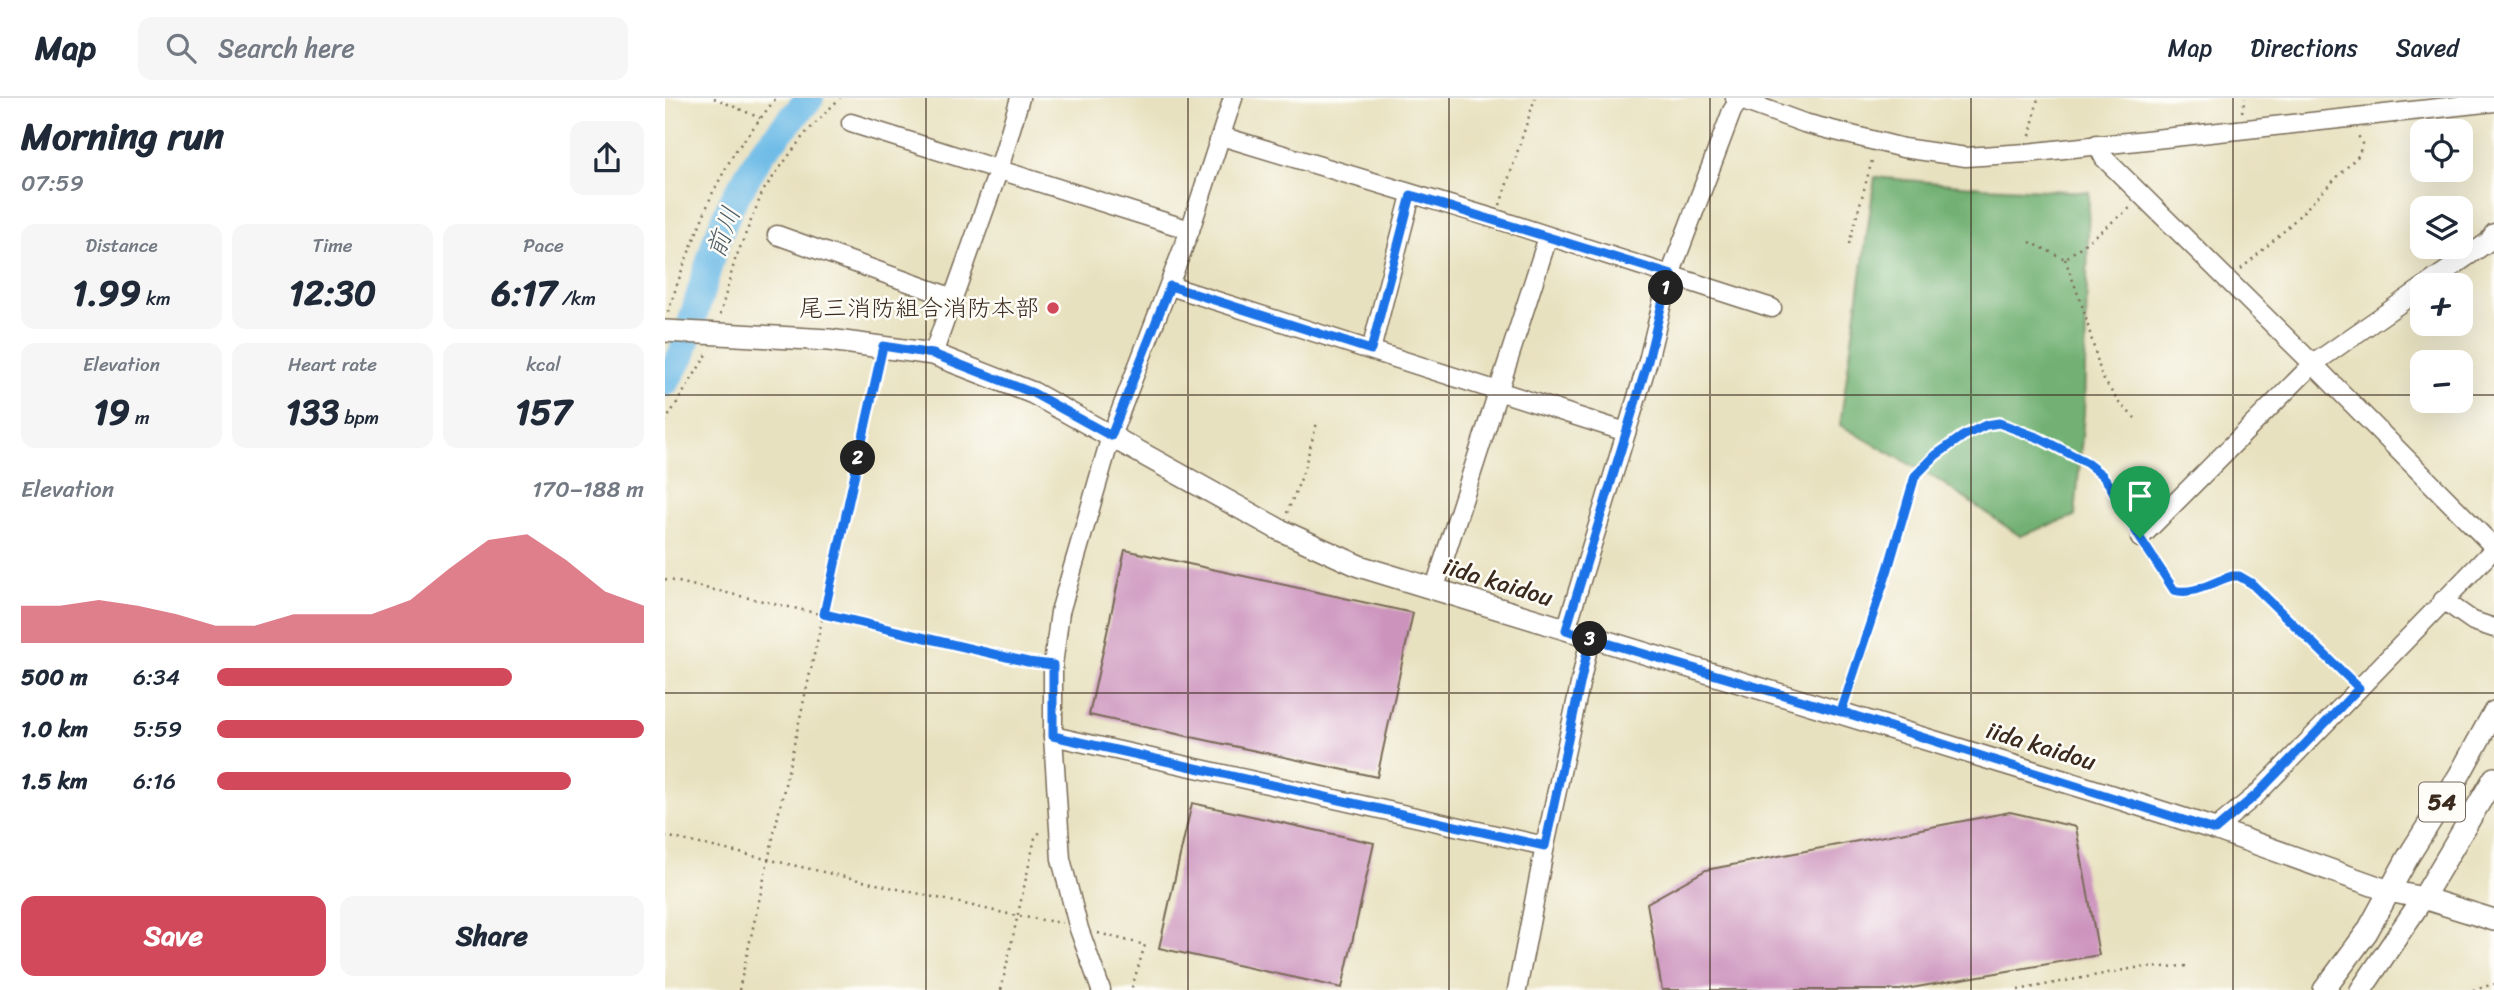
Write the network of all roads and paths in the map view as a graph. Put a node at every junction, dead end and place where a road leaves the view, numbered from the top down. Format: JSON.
{"nodes":[{"id":1,"x":714,"y":98,"type":"edge"},
{"id":2,"x":776,"y":98,"type":"edge"},
{"id":3,"x":839,"y":98,"type":"edge"},
{"id":4,"x":1020,"y":98,"type":"edge"},
{"id":5,"x":1233,"y":98,"type":"edge"},
{"id":6,"x":1535,"y":98,"type":"edge"},
{"id":7,"x":2038,"y":98,"type":"edge"},
{"id":8,"x":1737,"y":99,"type":"edge"},
{"id":9,"x":2494,"y":102,"type":"edge"},
{"id":10,"x":2353,"y":117,"type":"junction"},
{"id":11,"x":760,"y":118,"type":"junction"},
{"id":12,"x":851,"y":123,"type":"dead end"},
{"id":13,"x":1221,"y":135,"type":"junction"},
{"id":14,"x":1878,"y":142,"type":"junction"},
{"id":15,"x":2097,"y":144,"type":"junction"},
{"id":16,"x":2027,"y":153,"type":"junction"},
{"id":17,"x":999,"y":169,"type":"junction"},
{"id":18,"x":1411,"y":195,"type":"junction"},
{"id":19,"x":2144,"y":197,"type":"junction"},
{"id":20,"x":1496,"y":219,"type":"junction"},
{"id":21,"x":1190,"y":230,"type":"junction"},
{"id":22,"x":2494,"y":233,"type":"edge"},
{"id":23,"x":777,"y":235,"type":"dead end"},
{"id":24,"x":1548,"y":237,"type":"junction"},
{"id":25,"x":2030,"y":242,"type":"dead end"},
{"id":26,"x":1849,"y":244,"type":"dead end"},
{"id":27,"x":2065,"y":259,"type":"junction"},
{"id":28,"x":2444,"y":273,"type":"edge"},
{"id":29,"x":1672,"y":275,"type":"junction"},
{"id":30,"x":2229,"y":281,"type":"junction"},
{"id":31,"x":1170,"y":286,"type":"junction"},
{"id":32,"x":2410,"y":297,"type":"edge"},
{"id":33,"x":953,"y":298,"type":"junction"},
{"id":34,"x":1772,"y":308,"type":"dead end"},
{"id":35,"x":667,"y":326,"type":"edge"},
{"id":36,"x":715,"y":333,"type":"junction"},
{"id":37,"x":883,"y":346,"type":"junction"},
{"id":38,"x":1371,"y":350,"type":"junction"},
{"id":39,"x":933,"y":354,"type":"junction"},
{"id":40,"x":2313,"y":363,"type":"junction"},
{"id":41,"x":1498,"y":392,"type":"junction"},
{"id":42,"x":2135,"y":418,"type":"dead end"},
{"id":43,"x":665,"y":422,"type":"edge"},
{"id":44,"x":1317,"y":423,"type":"dead end"},
{"id":45,"x":1626,"y":432,"type":"junction"},
{"id":46,"x":1111,"y":436,"type":"junction"},
{"id":47,"x":1278,"y":529,"type":"junction"},
{"id":48,"x":2140,"y":538,"type":"junction"},
{"id":49,"x":2494,"y":548,"type":"edge"},
{"id":50,"x":665,"y":579,"type":"edge"},
{"id":51,"x":1434,"y":590,"type":"junction"},
{"id":52,"x":2443,"y":600,"type":"junction"},
{"id":53,"x":824,"y":614,"type":"junction"},
{"id":54,"x":2494,"y":628,"type":"edge"},
{"id":55,"x":1566,"y":630,"type":"junction"},
{"id":56,"x":1590,"y":638,"type":"junction"},
{"id":57,"x":1053,"y":665,"type":"junction"},
{"id":58,"x":2359,"y":688,"type":"junction"},
{"id":59,"x":1841,"y":712,"type":"junction"},
{"id":60,"x":2494,"y":712,"type":"edge"},
{"id":61,"x":1053,"y":736,"type":"junction"},
{"id":62,"x":2494,"y":778,"type":"edge"},
{"id":63,"x":2215,"y":830,"type":"junction"},
{"id":64,"x":1040,"y":832,"type":"dead end"},
{"id":65,"x":665,"y":836,"type":"edge"},
{"id":66,"x":1545,"y":846,"type":"junction"},
{"id":67,"x":769,"y":859,"type":"junction"},
{"id":68,"x":2389,"y":891,"type":"junction"},
{"id":69,"x":2423,"y":898,"type":"junction"},
{"id":70,"x":1017,"y":916,"type":"junction"},
{"id":71,"x":2494,"y":920,"type":"edge"},
{"id":72,"x":1079,"y":929,"type":"junction"},
{"id":73,"x":2188,"y":966,"type":"dead end"},
{"id":74,"x":2494,"y":985,"type":"edge"},
{"id":75,"x":739,"y":990,"type":"edge"},
{"id":76,"x":1000,"y":990,"type":"edge"},
{"id":77,"x":1101,"y":990,"type":"edge"},
{"id":78,"x":1131,"y":990,"type":"edge"},
{"id":79,"x":1517,"y":990,"type":"edge"},
{"id":80,"x":2018,"y":990,"type":"edge"},
{"id":81,"x":2324,"y":990,"type":"edge"},
{"id":82,"x":2361,"y":990,"type":"edge"},
{"id":83,"x":2473,"y":990,"type":"edge"}],
"edges":[{"from":1,"to":11,"type":"path"},
{"from":2,"to":11,"type":"path"},
{"from":3,"to":36,"type":"path"},
{"from":4,"to":17,"type":"street"},
{"from":5,"to":13,"type":"street"},
{"from":6,"to":20,"type":"path"},
{"from":7,"to":16,"type":"path"},
{"from":8,"to":14,"type":"street"},
{"from":8,"to":29,"type":"street"},
{"from":9,"to":10,"type":"street"},
{"from":10,"to":15,"type":"street"},
{"from":10,"to":30,"type":"path"},
{"from":11,"to":35,"type":"path"},
{"from":12,"to":17,"type":"street"},
{"from":13,"to":18,"type":"street"},
{"from":13,"to":21,"type":"street"},
{"from":14,"to":16,"type":"street"},
{"from":14,"to":26,"type":"path"},
{"from":15,"to":16,"type":"street"},
{"from":15,"to":19,"type":"street"},
{"from":17,"to":21,"type":"street"},
{"from":17,"to":33,"type":"street"},
{"from":18,"to":20,"type":"street"},
{"from":18,"to":38,"type":"street"},
{"from":19,"to":27,"type":"path"},
{"from":19,"to":30,"type":"street"},
{"from":20,"to":24,"type":"street"},
{"from":21,"to":31,"type":"street"},
{"from":22,"to":28,"type":"street"},
{"from":23,"to":33,"type":"street"},
{"from":24,"to":29,"type":"street"},
{"from":24,"to":41,"type":"street"},
{"from":25,"to":27,"type":"path"},
{"from":27,"to":42,"type":"path"},
{"from":29,"to":34,"type":"street"},
{"from":29,"to":45,"type":"street"},
{"from":30,"to":40,"type":"street"},
{"from":31,"to":38,"type":"street"},
{"from":31,"to":46,"type":"street"},
{"from":32,"to":40,"type":"street"},
{"from":33,"to":39,"type":"street"},
{"from":35,"to":36,"type":"main road","name":"iida kaidou"},
{"from":36,"to":37,"type":"main road","name":"iida kaidou"},
{"from":36,"to":43,"type":"path"},
{"from":37,"to":39,"type":"main road","name":"iida kaidou"},
{"from":37,"to":53,"type":"path"},
{"from":38,"to":41,"type":"street"},
{"from":39,"to":46,"type":"main road","name":"iida kaidou"},
{"from":40,"to":48,"type":"street"},
{"from":40,"to":49,"type":"street"},
{"from":41,"to":45,"type":"street"},
{"from":41,"to":51,"type":"street"},
{"from":44,"to":47,"type":"path"},
{"from":45,"to":55,"type":"street"},
{"from":46,"to":47,"type":"main road","name":"iida kaidou"},
{"from":46,"to":57,"type":"street"},
{"from":47,"to":51,"type":"main road","name":"iida kaidou"},
{"from":48,"to":58,"type":"path"},
{"from":48,"to":59,"type":"path"},
{"from":49,"to":52,"type":"street"},
{"from":50,"to":53,"type":"path"},
{"from":51,"to":55,"type":"main road","name":"iida kaidou"},
{"from":52,"to":54,"type":"street"},
{"from":52,"to":58,"type":"street"},
{"from":53,"to":57,"type":"path"},
{"from":53,"to":67,"type":"path"},
{"from":55,"to":56,"type":"main road","name":"iida kaidou"},
{"from":56,"to":59,"type":"main road","name":"iida kaidou"},
{"from":56,"to":66,"type":"street"},
{"from":57,"to":61,"type":"street"},
{"from":58,"to":63,"type":"street"},
{"from":59,"to":63,"type":"main road","name":"iida kaidou"},
{"from":60,"to":68,"type":"main road","number":"54"},
{"from":61,"to":66,"type":"street"},
{"from":61,"to":72,"type":"street"},
{"from":62,"to":69,"type":"main road","number":"54"},
{"from":63,"to":68,"type":"main road","name":"iida kaidou"},
{"from":64,"to":70,"type":"path"},
{"from":65,"to":67,"type":"path"},
{"from":66,"to":79,"type":"street"},
{"from":67,"to":70,"type":"path"},
{"from":67,"to":75,"type":"path"},
{"from":68,"to":69,"type":"main road","name":"iida kaidou"},
{"from":68,"to":81,"type":"main road","number":"54"},
{"from":69,"to":71,"type":"main road","name":"iida kaidou"},
{"from":69,"to":82,"type":"main road","number":"54"},
{"from":70,"to":72,"type":"path"},
{"from":70,"to":76,"type":"path"},
{"from":72,"to":77,"type":"street"},
{"from":72,"to":78,"type":"path"},
{"from":73,"to":80,"type":"path"},
{"from":74,"to":83,"type":"path"}]}
